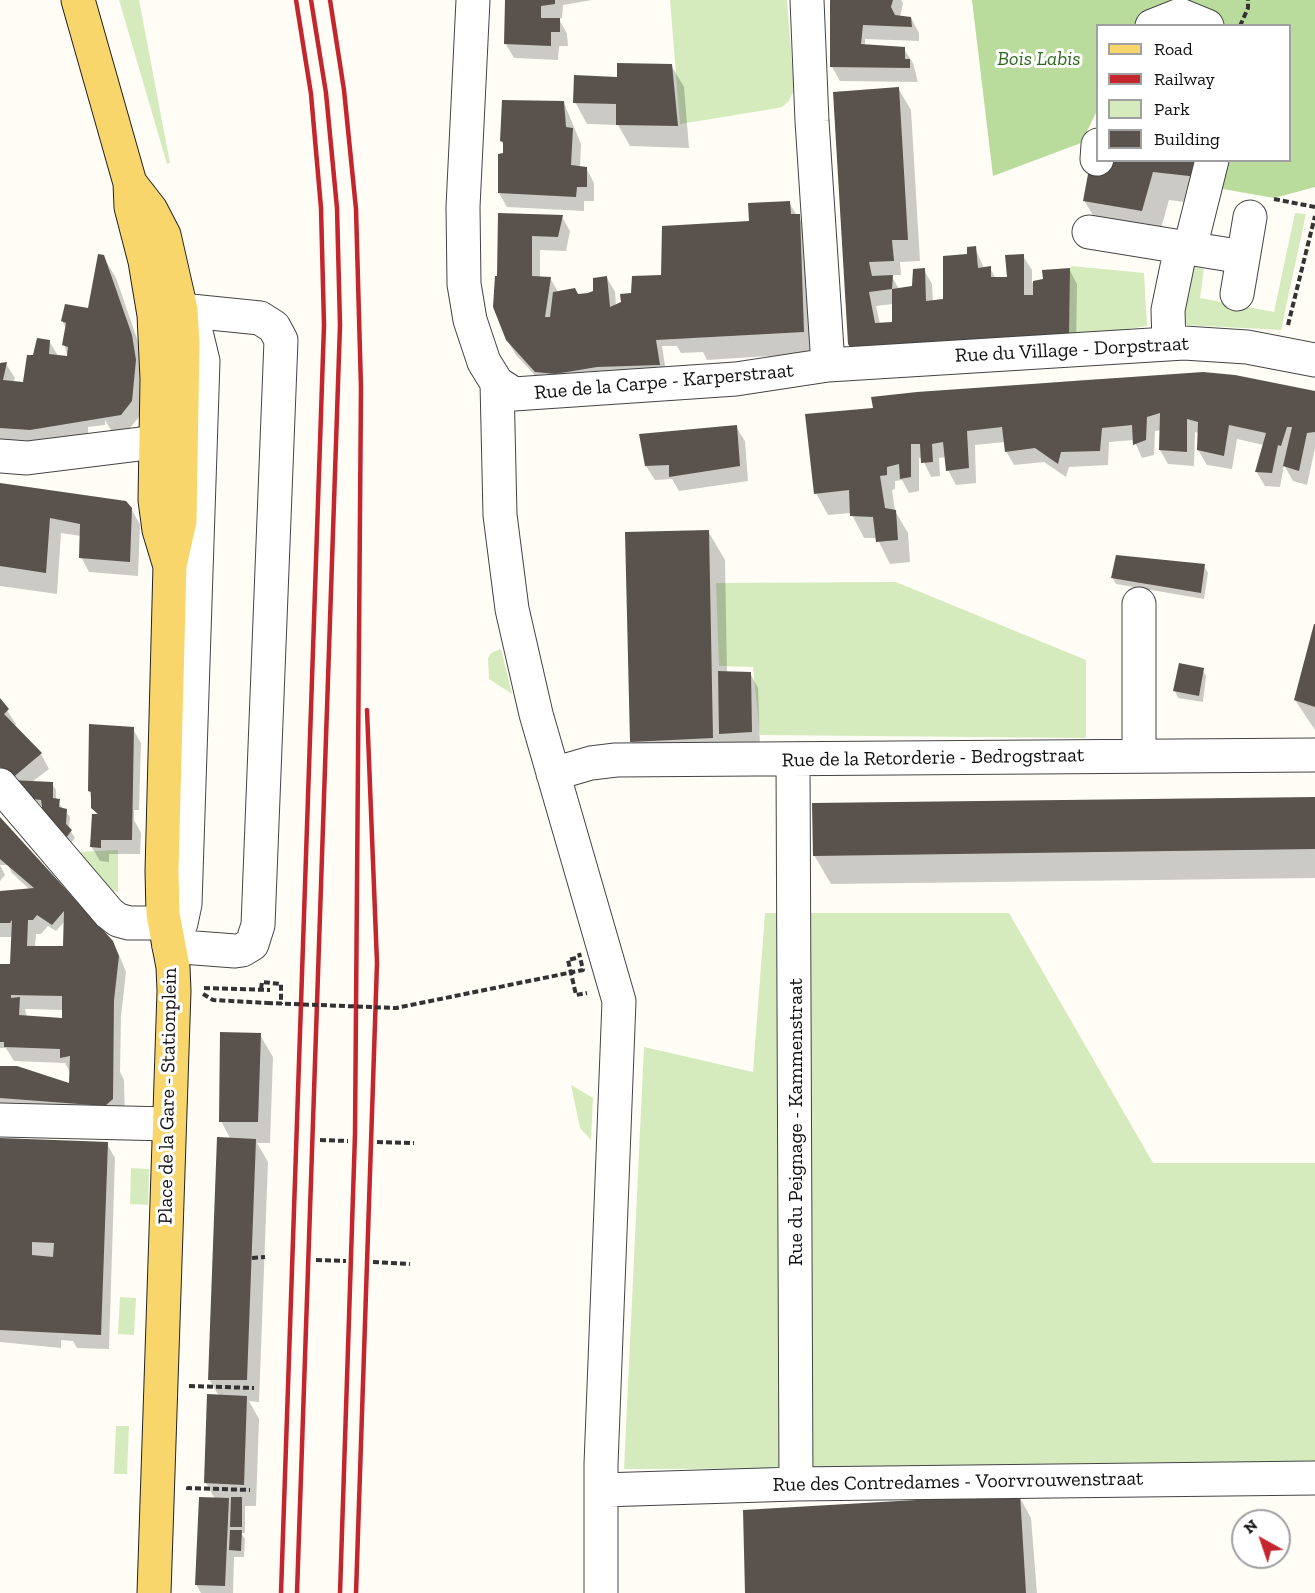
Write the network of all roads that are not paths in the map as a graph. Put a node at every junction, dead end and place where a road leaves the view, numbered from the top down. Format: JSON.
{"nodes":[{"id":1,"x":78,"y":0,"type":"edge"},
{"id":2,"x":473,"y":0,"type":"edge"},
{"id":3,"x":807,"y":0,"type":"edge"},
{"id":4,"x":1157,"y":24,"type":"edge"},
{"id":5,"x":1202,"y":24,"type":"edge"},
{"id":6,"x":1211,"y":162,"type":"edge"},
{"id":7,"x":1250,"y":217,"type":"dead end"},
{"id":8,"x":1089,"y":232,"type":"dead end"},
{"id":9,"x":1186,"y":248,"type":"junction"},
{"id":10,"x":1243,"y":257,"type":"junction"},
{"id":11,"x":1237,"y":294,"type":"dead end"},
{"id":12,"x":166,"y":305,"type":"junction"},
{"id":13,"x":1169,"y":344,"type":"junction"},
{"id":14,"x":1315,"y":360,"type":"edge"},
{"id":15,"x":828,"y":365,"type":"junction"},
{"id":16,"x":497,"y":383,"type":"junction"},
{"id":17,"x":180,"y":442,"type":"junction"},
{"id":18,"x":0,"y":456,"type":"edge"},
{"id":19,"x":1139,"y":604,"type":"dead end"},
{"id":20,"x":1315,"y":755,"type":"edge"},
{"id":21,"x":1139,"y":756,"type":"junction"},
{"id":22,"x":793,"y":760,"type":"junction"},
{"id":23,"x":554,"y":774,"type":"junction"},
{"id":24,"x":0,"y":785,"type":"edge"},
{"id":25,"x":167,"y":934,"type":"junction"},
{"id":26,"x":0,"y":1120,"type":"edge"},
{"id":27,"x":169,"y":1124,"type":"junction"},
{"id":28,"x":1315,"y":1478,"type":"edge"},
{"id":29,"x":796,"y":1484,"type":"junction"},
{"id":30,"x":601,"y":1490,"type":"junction"},
{"id":31,"x":154,"y":1593,"type":"edge"},
{"id":32,"x":601,"y":1593,"type":"edge"}],
"edges":[{"from":1,"to":12,"type":"main road","name":"Place de la Gare - Stationplein"},
{"from":2,"to":16,"type":"street"},
{"from":3,"to":15,"type":"street"},
{"from":4,"to":5,"type":"street"},
{"from":6,"to":9,"type":"street"},
{"from":7,"to":10,"type":"street"},
{"from":8,"to":9,"type":"street"},
{"from":9,"to":10,"type":"street"},
{"from":9,"to":13,"type":"street"},
{"from":10,"to":11,"type":"street"},
{"from":12,"to":17,"type":"main road","name":"Place de la Gare - Stationplein"},
{"from":12,"to":25,"type":"street"},
{"from":13,"to":14,"type":"street","name":"Rue du Village - Dorpstraat"},
{"from":13,"to":15,"type":"street","name":"Rue du Village - Dorpstraat"},
{"from":15,"to":16,"type":"street","name":"Rue de la Carpe - Karperstraat"},
{"from":16,"to":23,"type":"street"},
{"from":17,"to":18,"type":"street"},
{"from":17,"to":25,"type":"main road","name":"Place de la Gare - Stationplein"},
{"from":17,"to":25,"type":"street"},
{"from":19,"to":21,"type":"street"},
{"from":20,"to":21,"type":"street","name":"Rue de la Retorderie - Bedrogstraat"},
{"from":21,"to":22,"type":"street","name":"Rue de la Retorderie - Bedrogstraat"},
{"from":22,"to":23,"type":"street","name":"Rue de la Retorderie - Bedrogstraat"},
{"from":22,"to":29,"type":"street","name":"Rue du Peignage - Kammenstraat"},
{"from":23,"to":30,"type":"street"},
{"from":24,"to":25,"type":"street"},
{"from":25,"to":27,"type":"main road","name":"Place de la Gare - Stationplein"},
{"from":26,"to":27,"type":"street"},
{"from":27,"to":31,"type":"main road","name":"Place de la Gare - Stationplein"},
{"from":28,"to":29,"type":"street","name":"Rue des Contredames - Voorvrouwenstraat"},
{"from":29,"to":30,"type":"street","name":"Rue des Contredames - Voorvrouwenstraat"},
{"from":30,"to":32,"type":"street"}]}
